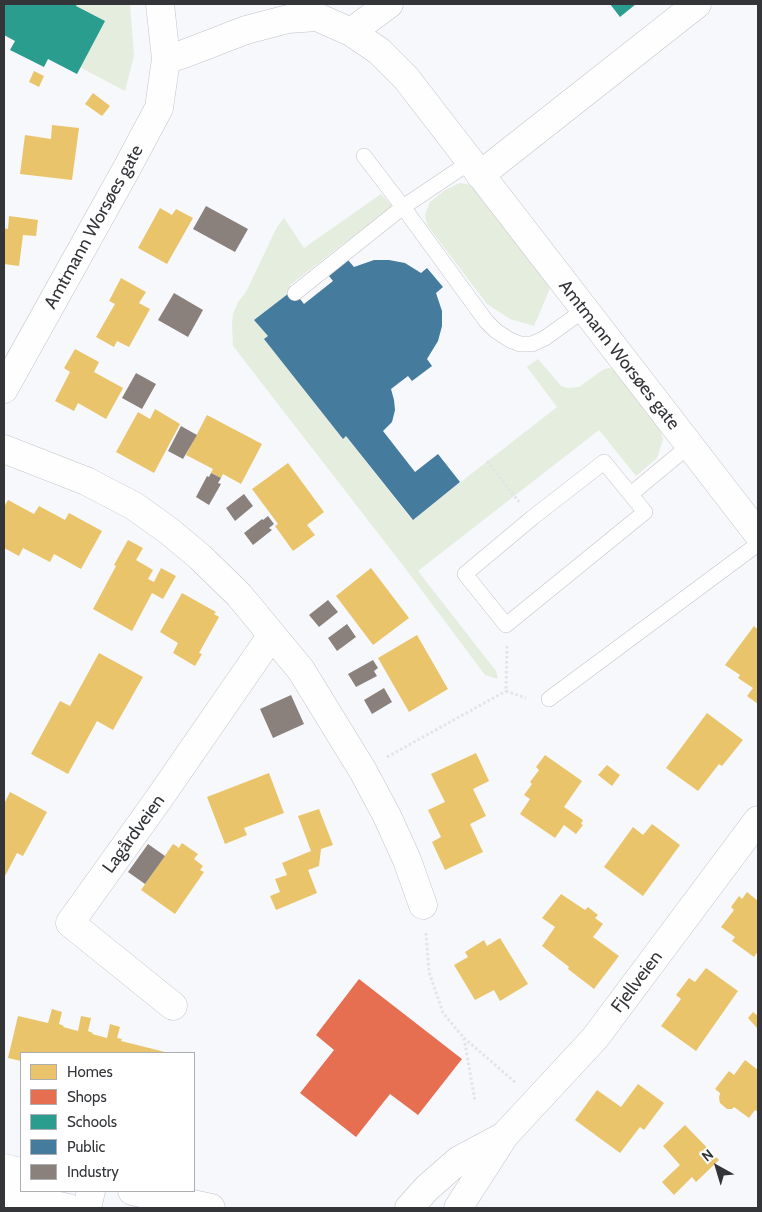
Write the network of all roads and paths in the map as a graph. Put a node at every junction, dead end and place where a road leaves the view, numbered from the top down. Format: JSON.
{"nodes":[{"id":1,"x":160,"y":4,"type":"edge"},
{"id":2,"x":390,"y":4,"type":"edge"},
{"id":3,"x":697,"y":4,"type":"edge"},
{"id":4,"x":318,"y":10,"type":"edge"},
{"id":5,"x":351,"y":32,"type":"junction"},
{"id":6,"x":166,"y":59,"type":"junction"},
{"id":7,"x":364,"y":156,"type":"dead end"},
{"id":8,"x":475,"y":168,"type":"junction"},
{"id":9,"x":404,"y":207,"type":"junction"},
{"id":10,"x":296,"y":293,"type":"dead end"},
{"id":11,"x":584,"y":310,"type":"junction"},
{"id":12,"x":4,"y":389,"type":"edge"},
{"id":13,"x":690,"y":445,"type":"junction"},
{"id":14,"x":4,"y":449,"type":"edge"},
{"id":15,"x":487,"y":461,"type":"dead end"},
{"id":16,"x":631,"y":494,"type":"junction"},
{"id":17,"x":532,"y":518,"type":"junction"},
{"id":18,"x":758,"y":534,"type":"edge"},
{"id":19,"x":758,"y":544,"type":"edge"},
{"id":20,"x":506,"y":625,"type":"junction"},
{"id":21,"x":272,"y":635,"type":"junction"},
{"id":22,"x":506,"y":691,"type":"junction"},
{"id":23,"x":549,"y":699,"type":"joint"},
{"id":24,"x":363,"y":771,"type":"junction"},
{"id":25,"x":758,"y":820,"type":"edge"},
{"id":26,"x":424,"y":905,"type":"joint"},
{"id":27,"x":172,"y":1006,"type":"dead end"},
{"id":28,"x":464,"y":1038,"type":"junction"},
{"id":29,"x":519,"y":1086,"type":"dead end"},
{"id":30,"x":475,"y":1101,"type":"dead end"},
{"id":31,"x":505,"y":1135,"type":"junction"},
{"id":32,"x":4,"y":1168,"type":"edge"},
{"id":33,"x":20,"y":1172,"type":"edge"},
{"id":34,"x":91,"y":1192,"type":"edge"},
{"id":35,"x":137,"y":1192,"type":"edge"},
{"id":36,"x":20,"y":1198,"type":"edge"},
{"id":37,"x":68,"y":1208,"type":"edge"},
{"id":38,"x":87,"y":1208,"type":"edge"},
{"id":39,"x":211,"y":1208,"type":"edge"},
{"id":40,"x":409,"y":1208,"type":"edge"},
{"id":41,"x":458,"y":1208,"type":"edge"}],
"edges":[{"from":1,"to":6,"type":"street","name":"Amtmann Worsøes gate"},
{"from":2,"to":5,"type":"street"},
{"from":3,"to":8,"type":"street"},
{"from":4,"to":5,"type":"street","name":"Amtmann Worsøes gate"},
{"from":4,"to":6,"type":"street","name":"Amtmann Worsøes gate"},
{"from":5,"to":8,"type":"street","name":"Amtmann Worsøes gate"},
{"from":6,"to":12,"type":"street","name":"Amtmann Worsøes gate"},
{"from":7,"to":9,"type":"lane"},
{"from":8,"to":9,"type":"lane"},
{"from":8,"to":11,"type":"street","name":"Amtmann Worsøes gate"},
{"from":9,"to":10,"type":"lane"},
{"from":9,"to":11,"type":"lane"},
{"from":11,"to":13,"type":"street","name":"Amtmann Worsøes gate"},
{"from":13,"to":16,"type":"lane"},
{"from":13,"to":18,"type":"street","name":"Amtmann Worsøes gate"},
{"from":14,"to":21,"type":"street"},
{"from":15,"to":17,"type":"path"},
{"from":16,"to":17,"type":"lane"},
{"from":16,"to":20,"type":"lane"},
{"from":17,"to":20,"type":"lane"},
{"from":19,"to":23,"type":"lane"},
{"from":20,"to":22,"type":"path"},
{"from":21,"to":24,"type":"street"},
{"from":21,"to":27,"type":"street","name":"Lagårdveien"},
{"from":22,"to":23,"type":"path"},
{"from":22,"to":24,"type":"path"},
{"from":24,"to":26,"type":"street"},
{"from":25,"to":31,"type":"street","name":"Fjellveien"},
{"from":26,"to":28,"type":"path"},
{"from":28,"to":29,"type":"path"},
{"from":28,"to":30,"type":"path"},
{"from":31,"to":40,"type":"street","name":"Fjellveien"},
{"from":31,"to":41,"type":"street","name":"Fjellveien"},
{"from":32,"to":33,"type":"street"},
{"from":34,"to":38,"type":"street"},
{"from":35,"to":39,"type":"street"},
{"from":36,"to":37,"type":"street"}]}
